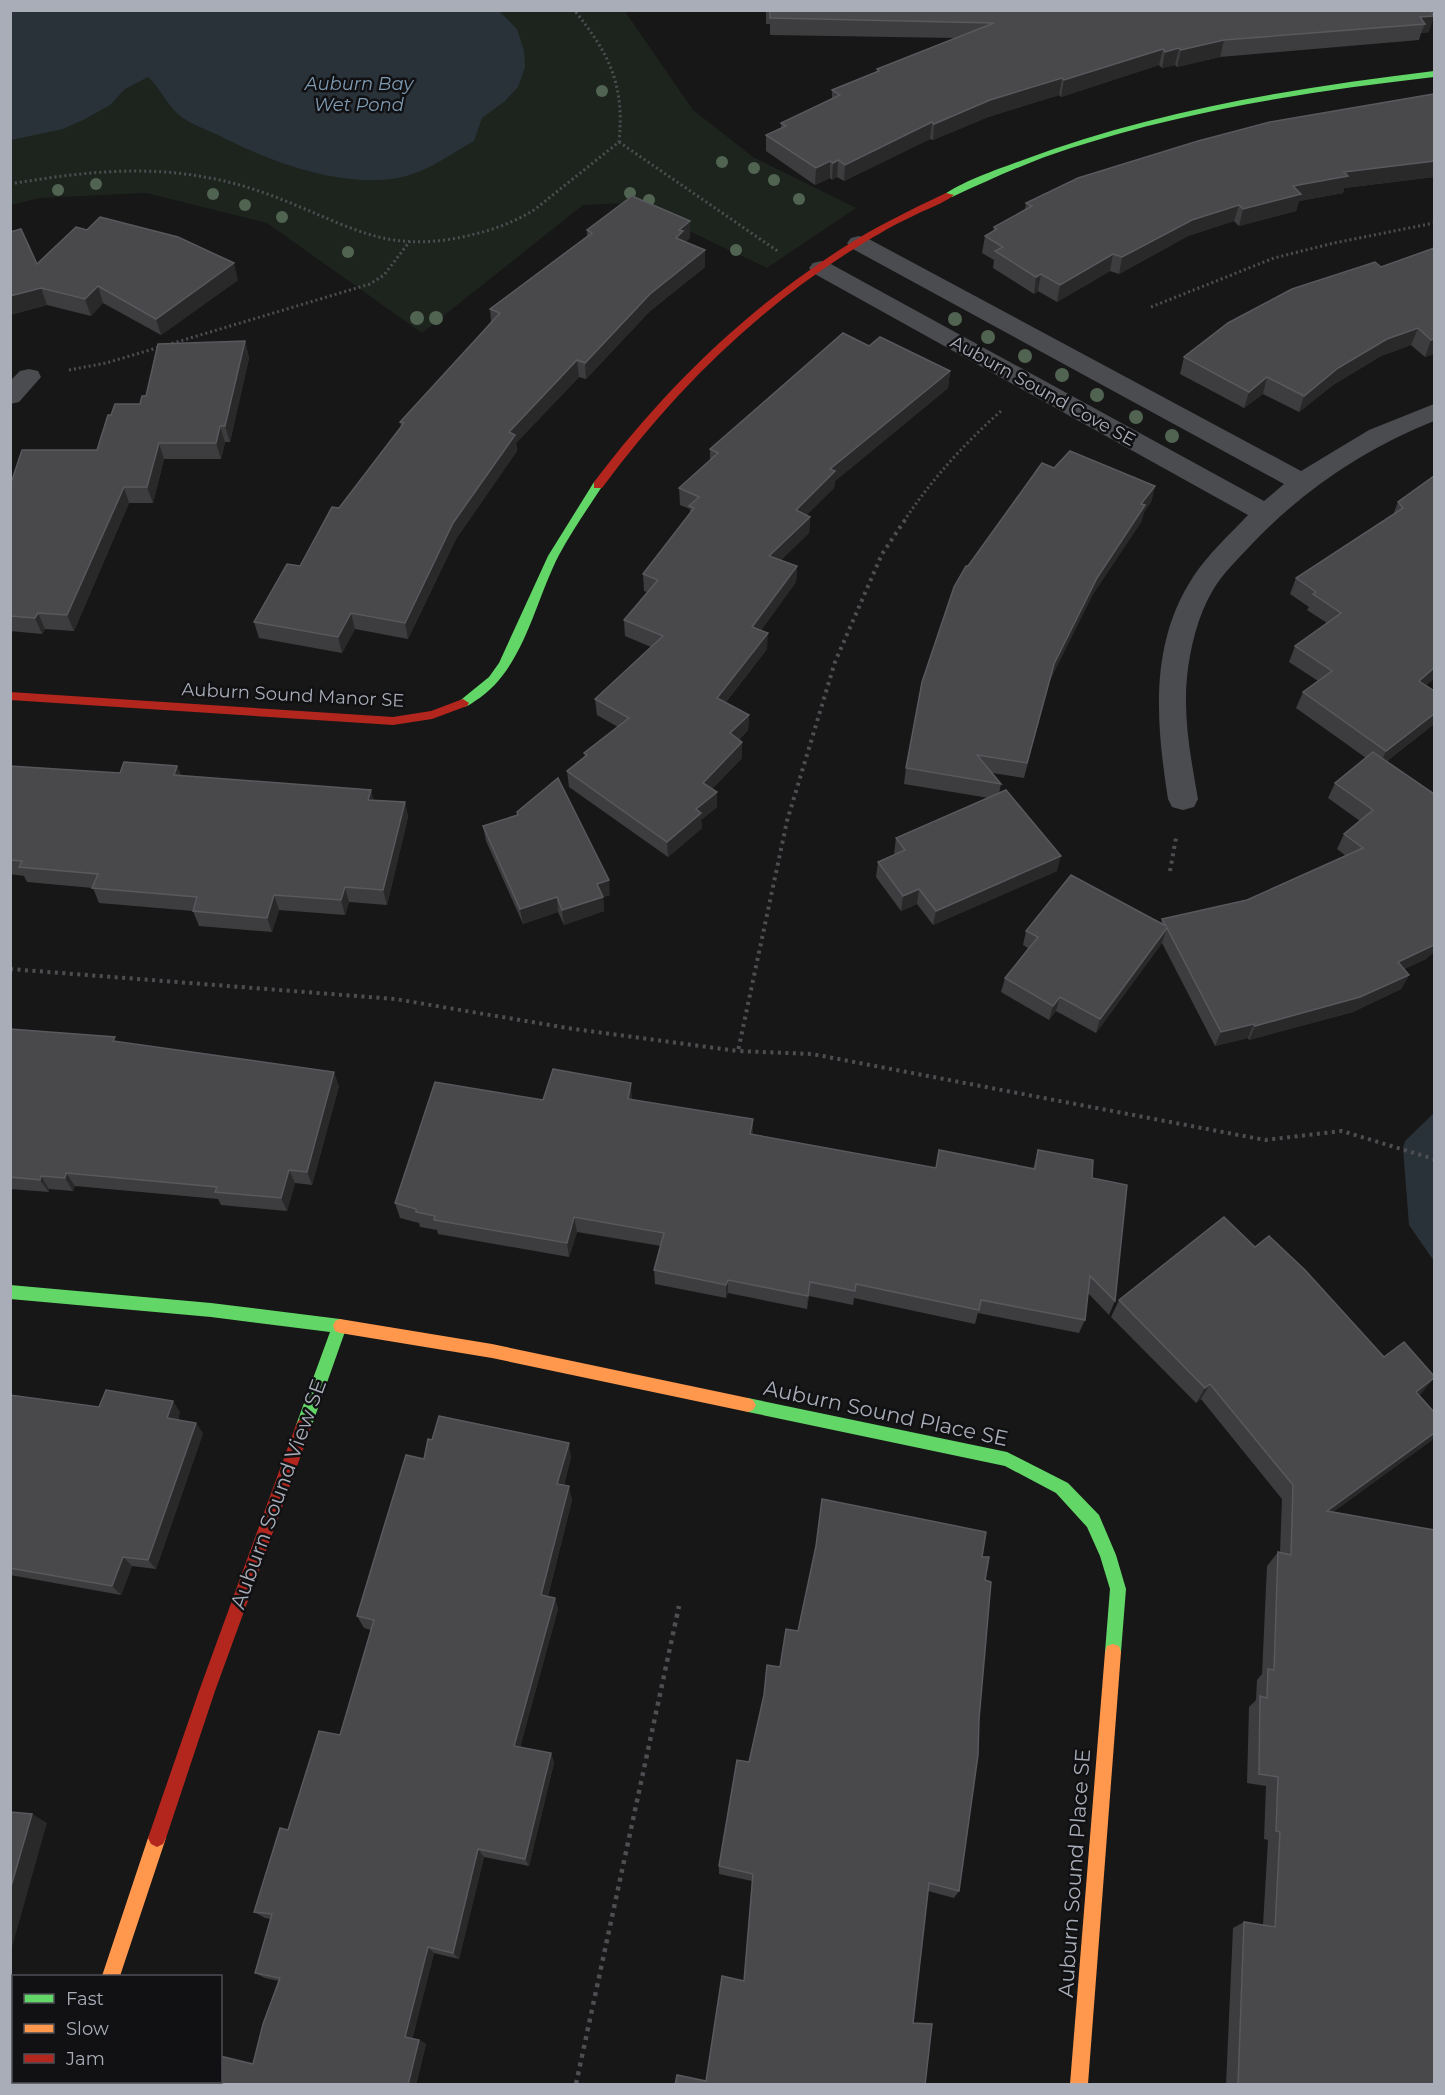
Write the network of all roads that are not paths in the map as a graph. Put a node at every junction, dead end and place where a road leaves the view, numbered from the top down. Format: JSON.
{"nodes":[{"id":1,"x":1434,"y":74,"type":"edge"},
{"id":2,"x":859,"y":243,"type":"junction"},
{"id":3,"x":821,"y":268,"type":"junction"},
{"id":4,"x":29,"y":377,"type":"road end"},
{"id":5,"x":10,"y":396,"type":"edge"},
{"id":6,"x":1434,"y":412,"type":"edge"},
{"id":7,"x":1301,"y":482,"type":"junction"},
{"id":8,"x":1265,"y":513,"type":"junction"},
{"id":9,"x":10,"y":696,"type":"edge"},
{"id":10,"x":1183,"y":799,"type":"dead end"},
{"id":11,"x":10,"y":1292,"type":"edge"},
{"id":12,"x":340,"y":1326,"type":"junction"},
{"id":13,"x":112,"y":1975,"type":"edge"},
{"id":14,"x":1079,"y":2085,"type":"edge"}],
"edges":[{"from":1,"to":2,"type":"street","name":"Auburn Sound Manor SE"},
{"from":2,"to":3,"type":"street","name":"Auburn Sound Manor SE"},
{"from":2,"to":7,"type":"street","name":"Auburn Sound Cove SE"},
{"from":3,"to":8,"type":"street","name":"Auburn Sound Cove SE"},
{"from":3,"to":9,"type":"street","name":"Auburn Sound Manor SE"},
{"from":4,"to":5,"type":"street"},
{"from":6,"to":7,"type":"street"},
{"from":7,"to":8,"type":"street"},
{"from":8,"to":10,"type":"street"},
{"from":11,"to":12,"type":"street"},
{"from":12,"to":13,"type":"street","name":"Auburn Sound View SE"},
{"from":12,"to":14,"type":"street","name":"Auburn Sound Place SE"}]}
